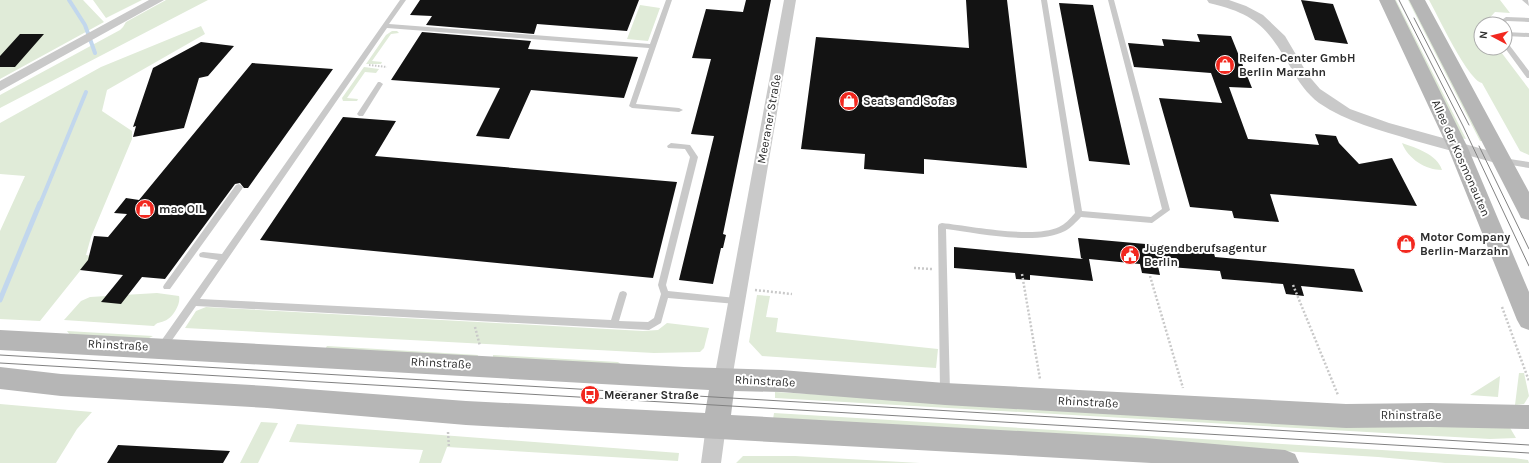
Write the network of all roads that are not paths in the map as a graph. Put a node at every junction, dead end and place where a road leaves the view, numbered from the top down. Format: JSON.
{"nodes":[{"id":1,"x":158,"y":0,"type":"edge"},
{"id":2,"x":403,"y":0,"type":"edge"},
{"id":3,"x":669,"y":0,"type":"edge"},
{"id":4,"x":790,"y":0,"type":"edge"},
{"id":5,"x":1044,"y":0,"type":"edge"},
{"id":6,"x":1111,"y":0,"type":"edge"},
{"id":7,"x":1213,"y":0,"type":"edge"},
{"id":8,"x":1387,"y":0,"type":"edge"},
{"id":9,"x":1417,"y":0,"type":"edge"},
{"id":10,"x":1525,"y":0,"type":"edge"},
{"id":11,"x":1529,"y":4,"type":"edge"},
{"id":12,"x":1513,"y":19,"type":"edge"},
{"id":13,"x":1529,"y":20,"type":"edge"},
{"id":14,"x":385,"y":26,"type":"junction"},
{"id":15,"x":1513,"y":34,"type":"edge"},
{"id":16,"x":1529,"y":35,"type":"edge"},
{"id":17,"x":653,"y":46,"type":"junction"},
{"id":18,"x":1513,"y":54,"type":"edge"},
{"id":19,"x":1529,"y":76,"type":"edge"},
{"id":20,"x":380,"y":84,"type":"dead end"},
{"id":21,"x":0,"y":87,"type":"edge"},
{"id":22,"x":679,"y":110,"type":"dead end"},
{"id":23,"x":360,"y":114,"type":"dead end"},
{"id":24,"x":671,"y":146,"type":"dead end"},
{"id":25,"x":1458,"y":148,"type":"junction"},
{"id":26,"x":1503,"y":160,"type":"junction"},
{"id":27,"x":1529,"y":165,"type":"edge"},
{"id":28,"x":239,"y":187,"type":"dead end"},
{"id":29,"x":1529,"y":212,"type":"edge"},
{"id":30,"x":1079,"y":214,"type":"junction"},
{"id":31,"x":203,"y":255,"type":"dead end"},
{"id":32,"x":225,"y":257,"type":"junction"},
{"id":33,"x":167,"y":287,"type":"dead end"},
{"id":34,"x":623,"y":294,"type":"dead end"},
{"id":35,"x":665,"y":294,"type":"junction"},
{"id":36,"x":736,"y":301,"type":"junction"},
{"id":37,"x":193,"y":302,"type":"junction"},
{"id":38,"x":1529,"y":320,"type":"edge"},
{"id":39,"x":614,"y":324,"type":"junction"},
{"id":40,"x":0,"y":340,"type":"edge"},
{"id":41,"x":162,"y":348,"type":"junction"},
{"id":42,"x":0,"y":378,"type":"edge"},
{"id":43,"x":723,"y":379,"type":"junction"},
{"id":44,"x":945,"y":394,"type":"junction"},
{"id":45,"x":1529,"y":417,"type":"edge"},
{"id":46,"x":716,"y":426,"type":"junction"},
{"id":47,"x":711,"y":463,"type":"edge"},
{"id":48,"x":1285,"y":463,"type":"edge"}],
"edges":[{"from":1,"to":21,"type":"street"},
{"from":2,"to":14,"type":"lane"},
{"from":3,"to":17,"type":"lane"},
{"from":4,"to":36,"type":"street","name":"Meeraner Straße"},
{"from":5,"to":30,"type":"lane"},
{"from":6,"to":30,"type":"lane"},
{"from":7,"to":25,"type":"street"},
{"from":8,"to":25,"type":"main road","name":"Allee der Kosmonauten"},
{"from":9,"to":26,"type":"main road"},
{"from":10,"to":11,"type":"lane"},
{"from":12,"to":13,"type":"lane"},
{"from":14,"to":17,"type":"lane"},
{"from":14,"to":32,"type":"lane"},
{"from":15,"to":16,"type":"lane"},
{"from":17,"to":22,"type":"lane"},
{"from":18,"to":19,"type":"lane"},
{"from":20,"to":23,"type":"lane"},
{"from":24,"to":35,"type":"lane"},
{"from":25,"to":26,"type":"street"},
{"from":25,"to":38,"type":"main road","name":"Allee der Kosmonauten"},
{"from":26,"to":27,"type":"lane"},
{"from":26,"to":29,"type":"main road"},
{"from":28,"to":33,"type":"lane"},
{"from":30,"to":44,"type":"lane"},
{"from":31,"to":32,"type":"lane"},
{"from":32,"to":37,"type":"lane"},
{"from":34,"to":39,"type":"lane"},
{"from":35,"to":36,"type":"lane"},
{"from":35,"to":39,"type":"lane"},
{"from":36,"to":43,"type":"street","name":"Meeraner Straße"},
{"from":37,"to":39,"type":"lane"},
{"from":37,"to":41,"type":"lane"},
{"from":40,"to":41,"type":"main road","name":"Rhinstraße"},
{"from":41,"to":43,"type":"main road","name":"Rhinstraße"},
{"from":42,"to":46,"type":"main road"},
{"from":43,"to":44,"type":"main road","name":"Rhinstraße"},
{"from":43,"to":46,"type":"main road"},
{"from":44,"to":45,"type":"main road","name":"Rhinstraße"},
{"from":46,"to":47,"type":"street"},
{"from":46,"to":48,"type":"main road"}]}
